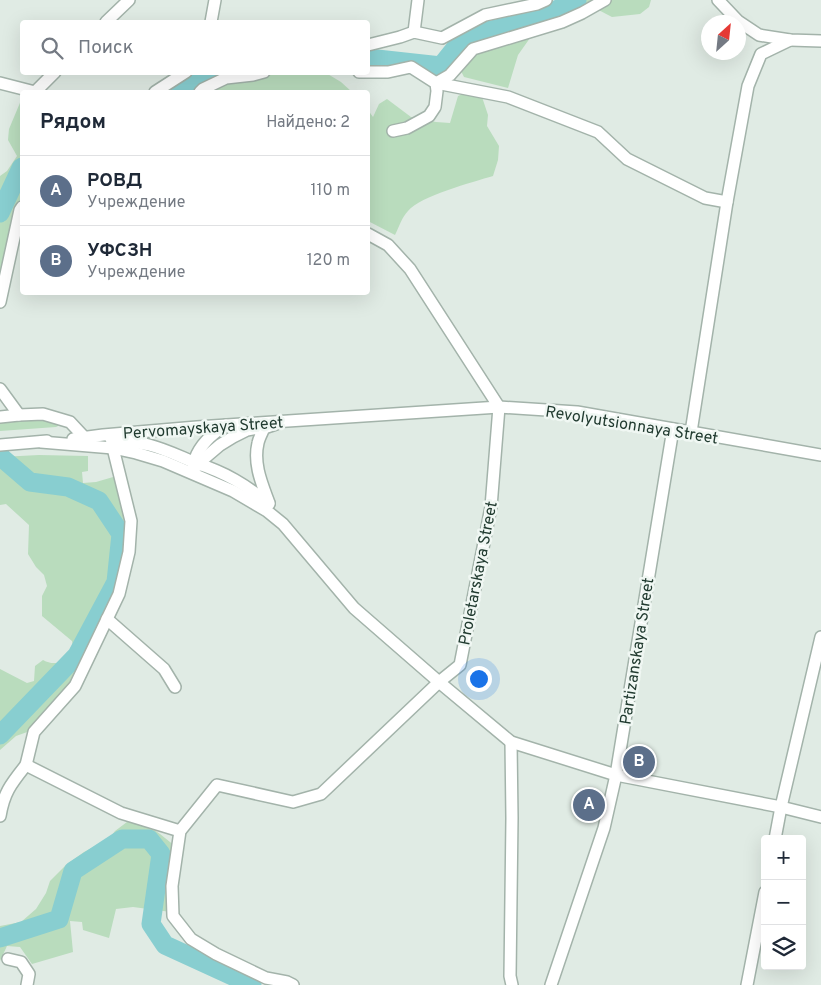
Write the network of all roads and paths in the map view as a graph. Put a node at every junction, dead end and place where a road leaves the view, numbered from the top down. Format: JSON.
{"nodes":[{"id":1,"x":130,"y":0,"type":"edge"},
{"id":2,"x":215,"y":0,"type":"edge"},
{"id":3,"x":418,"y":0,"type":"edge"},
{"id":4,"x":546,"y":0,"type":"edge"},
{"id":5,"x":605,"y":0,"type":"edge"},
{"id":6,"x":718,"y":0,"type":"edge"},
{"id":7,"x":108,"y":20,"type":"edge"},
{"id":8,"x":211,"y":20,"type":"edge"},
{"id":9,"x":414,"y":32,"type":"junction"},
{"id":10,"x":790,"y":40,"type":"junction"},
{"id":11,"x":821,"y":41,"type":"edge"},
{"id":12,"x":370,"y":44,"type":"edge"},
{"id":13,"x":370,"y":72,"type":"edge"},
{"id":14,"x":52,"y":75,"type":"edge"},
{"id":15,"x":181,"y":75,"type":"edge"},
{"id":16,"x":253,"y":75,"type":"edge"},
{"id":17,"x":436,"y":82,"type":"junction"},
{"id":18,"x":0,"y":83,"type":"edge"},
{"id":19,"x":27,"y":90,"type":"edge"},
{"id":20,"x":37,"y":90,"type":"edge"},
{"id":21,"x":158,"y":90,"type":"edge"},
{"id":22,"x":202,"y":90,"type":"edge"},
{"id":23,"x":393,"y":131,"type":"dead end"},
{"id":24,"x":727,"y":202,"type":"junction"},
{"id":25,"x":20,"y":210,"type":"edge"},
{"id":26,"x":370,"y":235,"type":"edge"},
{"id":27,"x":0,"y":302,"type":"edge"},
{"id":28,"x":0,"y":389,"type":"edge"},
{"id":29,"x":499,"y":407,"type":"junction"},
{"id":30,"x":20,"y":415,"type":"junction"},
{"id":31,"x":0,"y":417,"type":"edge"},
{"id":32,"x":292,"y":420,"type":"junction"},
{"id":33,"x":228,"y":425,"type":"junction"},
{"id":34,"x":264,"y":428,"type":"junction"},
{"id":35,"x":673,"y":429,"type":"junction"},
{"id":36,"x":691,"y":432,"type":"junction"},
{"id":37,"x":85,"y":438,"type":"junction"},
{"id":38,"x":40,"y":442,"type":"junction"},
{"id":39,"x":0,"y":445,"type":"edge"},
{"id":40,"x":113,"y":448,"type":"junction"},
{"id":41,"x":821,"y":455,"type":"edge"},
{"id":42,"x":196,"y":462,"type":"junction"},
{"id":43,"x":174,"y":466,"type":"junction"},
{"id":44,"x":218,"y":484,"type":"junction"},
{"id":45,"x":268,"y":508,"type":"junction"},
{"id":46,"x":107,"y":619,"type":"junction"},
{"id":47,"x":821,"y":637,"type":"edge"},
{"id":48,"x":438,"y":682,"type":"junction"},
{"id":49,"x":175,"y":687,"type":"dead end"},
{"id":50,"x":511,"y":742,"type":"junction"},
{"id":51,"x":26,"y":765,"type":"junction"},
{"id":52,"x":616,"y":775,"type":"junction"},
{"id":53,"x":781,"y":807,"type":"junction"},
{"id":54,"x":0,"y":816,"type":"edge"},
{"id":55,"x":821,"y":817,"type":"edge"},
{"id":56,"x":180,"y":831,"type":"junction"},
{"id":57,"x":776,"y":835,"type":"edge"},
{"id":58,"x":761,"y":913,"type":"edge"},
{"id":59,"x":8,"y":959,"type":"dead end"},
{"id":60,"x":27,"y":985,"type":"edge"},
{"id":61,"x":293,"y":985,"type":"edge"},
{"id":62,"x":512,"y":985,"type":"edge"},
{"id":63,"x":551,"y":985,"type":"edge"},
{"id":64,"x":747,"y":985,"type":"edge"}],
"edges":[{"from":1,"to":7,"type":"street"},
{"from":2,"to":8,"type":"street"},
{"from":3,"to":9,"type":"street"},
{"from":4,"to":9,"type":"street"},
{"from":5,"to":17,"type":"street"},
{"from":6,"to":10,"type":"street"},
{"from":9,"to":12,"type":"street"},
{"from":10,"to":11,"type":"street"},
{"from":10,"to":24,"type":"street"},
{"from":13,"to":17,"type":"street"},
{"from":14,"to":20,"type":"street"},
{"from":15,"to":21,"type":"street"},
{"from":16,"to":22,"type":"street"},
{"from":17,"to":23,"type":"street"},
{"from":17,"to":24,"type":"street"},
{"from":18,"to":19,"type":"street"},
{"from":24,"to":36,"type":"street"},
{"from":25,"to":27,"type":"street"},
{"from":26,"to":29,"type":"street"},
{"from":28,"to":30,"type":"street"},
{"from":29,"to":32,"type":"street","name":"Revolyutsionnaya Street"},
{"from":29,"to":35,"type":"street","name":"Revolyutsionnaya Street"},
{"from":29,"to":48,"type":"street","name":"Proletarskaya Street"},
{"from":30,"to":31,"type":"street"},
{"from":30,"to":37,"type":"street"},
{"from":32,"to":33,"type":"street","name":"Pervomayskaya Street"},
{"from":32,"to":34,"type":"street","name":"Pervomayskaya Street"},
{"from":33,"to":37,"type":"street","name":"Pervomayskaya Street"},
{"from":33,"to":42,"type":"street"},
{"from":34,"to":42,"type":"street"},
{"from":34,"to":45,"type":"street","name":"Pervomayskaya Street"},
{"from":35,"to":36,"type":"street","name":"Revolyutsionnaya Street"},
{"from":35,"to":52,"type":"street","name":"Partizanskaya Street"},
{"from":36,"to":41,"type":"street","name":"Revolyutsionnaya Street"},
{"from":37,"to":38,"type":"street","name":"Pervomayskaya Street"},
{"from":37,"to":42,"type":"street"},
{"from":38,"to":39,"type":"street","name":"Pervomayskaya Street"},
{"from":38,"to":40,"type":"street","name":"Pervomayskaya Street"},
{"from":40,"to":43,"type":"street","name":"Pervomayskaya Street"},
{"from":40,"to":46,"type":"street","name":"Pervomayskaya Street"},
{"from":42,"to":43,"type":"street"},
{"from":42,"to":44,"type":"street"},
{"from":42,"to":45,"type":"street"},
{"from":43,"to":44,"type":"street","name":"Pervomayskaya Street"},
{"from":44,"to":45,"type":"street","name":"Pervomayskaya Street"},
{"from":45,"to":48,"type":"street","name":"Pervomayskaya Street"},
{"from":46,"to":49,"type":"street"},
{"from":46,"to":51,"type":"street","name":"Pervomayskaya Street"},
{"from":47,"to":53,"type":"street"},
{"from":48,"to":50,"type":"street","name":"Pervomayskaya Street"},
{"from":48,"to":56,"type":"street","name":"Proletarskaya Street"},
{"from":50,"to":52,"type":"street"},
{"from":50,"to":62,"type":"street"},
{"from":51,"to":54,"type":"street"},
{"from":51,"to":56,"type":"street"},
{"from":52,"to":53,"type":"street"},
{"from":52,"to":63,"type":"street","name":"Partizanskaya Street"},
{"from":53,"to":55,"type":"street"},
{"from":53,"to":57,"type":"street"},
{"from":56,"to":61,"type":"street"},
{"from":58,"to":64,"type":"street"},
{"from":59,"to":60,"type":"street"}]}
